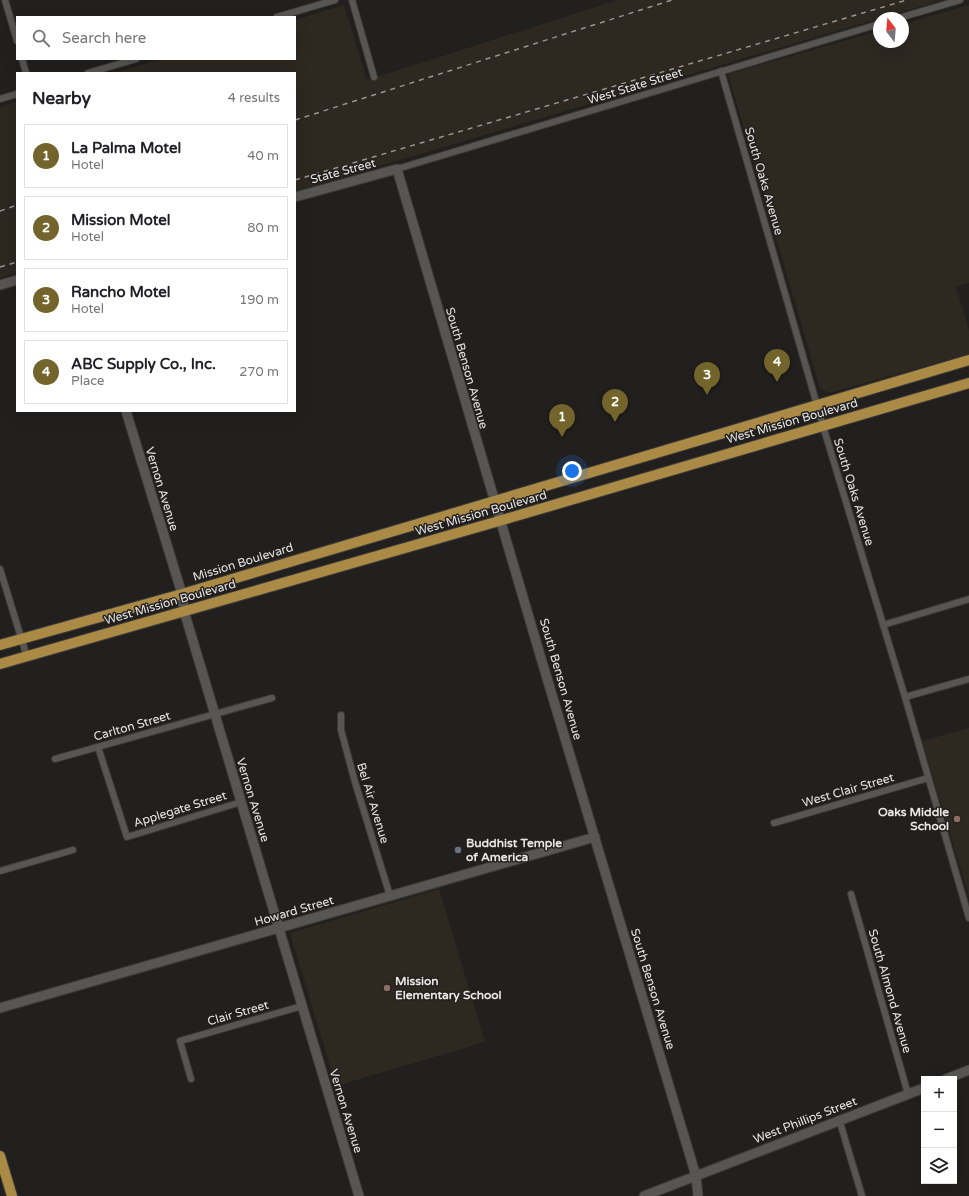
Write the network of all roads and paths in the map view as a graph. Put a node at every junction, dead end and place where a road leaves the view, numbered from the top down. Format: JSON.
{"nodes":[{"id":1,"x":5,"y":0,"type":"edge"},
{"id":2,"x":335,"y":0,"type":"edge"},
{"id":3,"x":352,"y":0,"type":"edge"},
{"id":4,"x":960,"y":0,"type":"edge"},
{"id":5,"x":909,"y":15,"type":"edge"},
{"id":6,"x":280,"y":16,"type":"edge"},
{"id":7,"x":873,"y":26,"type":"edge"},
{"id":8,"x":16,"y":38,"type":"edge"},
{"id":9,"x":22,"y":60,"type":"edge"},
{"id":10,"x":133,"y":60,"type":"edge"},
{"id":11,"x":721,"y":71,"type":"junction"},
{"id":12,"x":26,"y":72,"type":"edge"},
{"id":13,"x":91,"y":72,"type":"edge"},
{"id":14,"x":374,"y":77,"type":"dead end"},
{"id":15,"x":16,"y":94,"type":"edge"},
{"id":16,"x":0,"y":100,"type":"edge"},
{"id":17,"x":397,"y":169,"type":"junction"},
{"id":18,"x":296,"y":196,"type":"edge"},
{"id":19,"x":16,"y":280,"type":"edge"},
{"id":20,"x":0,"y":285,"type":"edge"},
{"id":21,"x":969,"y":360,"type":"edge"},
{"id":22,"x":969,"y":383,"type":"edge"},
{"id":23,"x":817,"y":404,"type":"junction"},
{"id":24,"x":126,"y":412,"type":"edge"},
{"id":25,"x":823,"y":426,"type":"junction"},
{"id":26,"x":493,"y":501,"type":"junction"},
{"id":27,"x":499,"y":521,"type":"junction"},
{"id":28,"x":0,"y":569,"type":"edge"},
{"id":29,"x":1,"y":578,"type":"edge"},
{"id":30,"x":182,"y":594,"type":"junction"},
{"id":31,"x":969,"y":599,"type":"edge"},
{"id":32,"x":184,"y":610,"type":"junction"},
{"id":33,"x":883,"y":625,"type":"junction"},
{"id":34,"x":21,"y":639,"type":"junction"},
{"id":35,"x":0,"y":646,"type":"edge"},
{"id":36,"x":27,"y":657,"type":"junction"},
{"id":37,"x":0,"y":664,"type":"edge"},
{"id":38,"x":969,"y":679,"type":"edge"},
{"id":39,"x":905,"y":697,"type":"junction"},
{"id":40,"x":272,"y":698,"type":"dead end"},
{"id":41,"x":214,"y":713,"type":"junction"},
{"id":42,"x":341,"y":715,"type":"dead end"},
{"id":43,"x":98,"y":747,"type":"junction"},
{"id":44,"x":55,"y":759,"type":"dead end"},
{"id":45,"x":928,"y":778,"type":"junction"},
{"id":46,"x":241,"y":802,"type":"junction"},
{"id":47,"x":774,"y":823,"type":"dead end"},
{"id":48,"x":595,"y":837,"type":"junction"},
{"id":49,"x":73,"y":850,"type":"dead end"},
{"id":50,"x":0,"y":870,"type":"edge"},
{"id":51,"x":851,"y":894,"type":"dead end"},
{"id":52,"x":390,"y":896,"type":"junction"},
{"id":53,"x":969,"y":918,"type":"edge"},
{"id":54,"x":278,"y":928,"type":"junction"},
{"id":55,"x":302,"y":1006,"type":"junction"},
{"id":56,"x":0,"y":1008,"type":"edge"},
{"id":57,"x":969,"y":1070,"type":"edge"},
{"id":58,"x":954,"y":1076,"type":"edge"},
{"id":59,"x":191,"y":1079,"type":"dead end"},
{"id":60,"x":921,"y":1089,"type":"edge"},
{"id":61,"x":908,"y":1094,"type":"junction"},
{"id":62,"x":839,"y":1119,"type":"junction"},
{"id":63,"x":0,"y":1156,"type":"edge"},
{"id":64,"x":696,"y":1176,"type":"junction"},
{"id":65,"x":12,"y":1196,"type":"edge"},
{"id":66,"x":359,"y":1196,"type":"edge"},
{"id":67,"x":644,"y":1196,"type":"edge"},
{"id":68,"x":698,"y":1196,"type":"edge"},
{"id":69,"x":862,"y":1196,"type":"edge"}],
"edges":[{"from":1,"to":8,"type":"street"},
{"from":2,"to":6,"type":"street"},
{"from":3,"to":14,"type":"street"},
{"from":4,"to":5,"type":"street"},
{"from":7,"to":11,"type":"street","name":"West State Street"},
{"from":9,"to":12,"type":"street"},
{"from":10,"to":13,"type":"street"},
{"from":11,"to":17,"type":"street","name":"West State Street"},
{"from":11,"to":23,"type":"street","name":"South Oaks Avenue"},
{"from":15,"to":16,"type":"street"},
{"from":17,"to":18,"type":"street","name":"State Street"},
{"from":17,"to":26,"type":"street","name":"South Benson Avenue"},
{"from":19,"to":20,"type":"street"},
{"from":21,"to":23,"type":"main road","name":"West Mission Boulevard"},
{"from":22,"to":25,"type":"main road","name":"West Mission Boulevard"},
{"from":23,"to":25,"type":"street","name":"South Oaks Avenue"},
{"from":23,"to":26,"type":"main road","name":"West Mission Boulevard"},
{"from":24,"to":30,"type":"street","name":"Vernon Avenue"},
{"from":25,"to":27,"type":"main road","name":"West Mission Boulevard"},
{"from":25,"to":33,"type":"street","name":"South Oaks Avenue"},
{"from":26,"to":27,"type":"street","name":"South Benson Avenue"},
{"from":26,"to":30,"type":"main road","name":"Mission Boulevard"},
{"from":27,"to":32,"type":"main road","name":"West Mission Boulevard"},
{"from":27,"to":48,"type":"street","name":"South Benson Avenue"},
{"from":28,"to":29,"type":"street"},
{"from":29,"to":34,"type":"street"},
{"from":30,"to":32,"type":"street","name":"Vernon Avenue"},
{"from":30,"to":34,"type":"main road","name":"Mission Boulevard"},
{"from":31,"to":33,"type":"street"},
{"from":32,"to":36,"type":"main road","name":"West Mission Boulevard"},
{"from":32,"to":41,"type":"street","name":"Vernon Avenue"},
{"from":33,"to":39,"type":"street","name":"South Oaks Avenue"},
{"from":34,"to":35,"type":"main road","name":"Mission Boulevard"},
{"from":34,"to":36,"type":"street"},
{"from":36,"to":37,"type":"main road","name":"West Mission Boulevard"},
{"from":38,"to":39,"type":"street"},
{"from":39,"to":45,"type":"street","name":"South Oaks Avenue"},
{"from":40,"to":41,"type":"street","name":"Carlton Street"},
{"from":41,"to":43,"type":"street","name":"Carlton Street"},
{"from":41,"to":46,"type":"street","name":"Vernon Avenue"},
{"from":42,"to":52,"type":"street","name":"Bel Air Avenue"},
{"from":43,"to":44,"type":"street","name":"Carlton Street"},
{"from":43,"to":46,"type":"street","name":"Applegate Street"},
{"from":45,"to":47,"type":"street","name":"West Clair Street"},
{"from":45,"to":53,"type":"street","name":"South Oaks Avenue"},
{"from":46,"to":54,"type":"street","name":"Vernon Avenue"},
{"from":48,"to":52,"type":"street","name":"Howard Street"},
{"from":48,"to":64,"type":"street","name":"South Benson Avenue"},
{"from":49,"to":50,"type":"street"},
{"from":51,"to":61,"type":"street","name":"South Almond Avenue"},
{"from":52,"to":54,"type":"street","name":"Howard Street"},
{"from":54,"to":55,"type":"street","name":"Vernon Avenue"},
{"from":54,"to":56,"type":"street","name":"Howard Street"},
{"from":55,"to":59,"type":"street","name":"Clair Street"},
{"from":55,"to":66,"type":"street","name":"Vernon Avenue"},
{"from":57,"to":58,"type":"street"},
{"from":60,"to":61,"type":"street","name":"West Phillips Street"},
{"from":61,"to":62,"type":"street","name":"West Phillips Street"},
{"from":62,"to":64,"type":"street","name":"West Phillips Street"},
{"from":62,"to":69,"type":"street"},
{"from":63,"to":65,"type":"main road"},
{"from":64,"to":67,"type":"street","name":"West Phillips Street"},
{"from":64,"to":68,"type":"street","name":"South Benson Avenue"}]}
